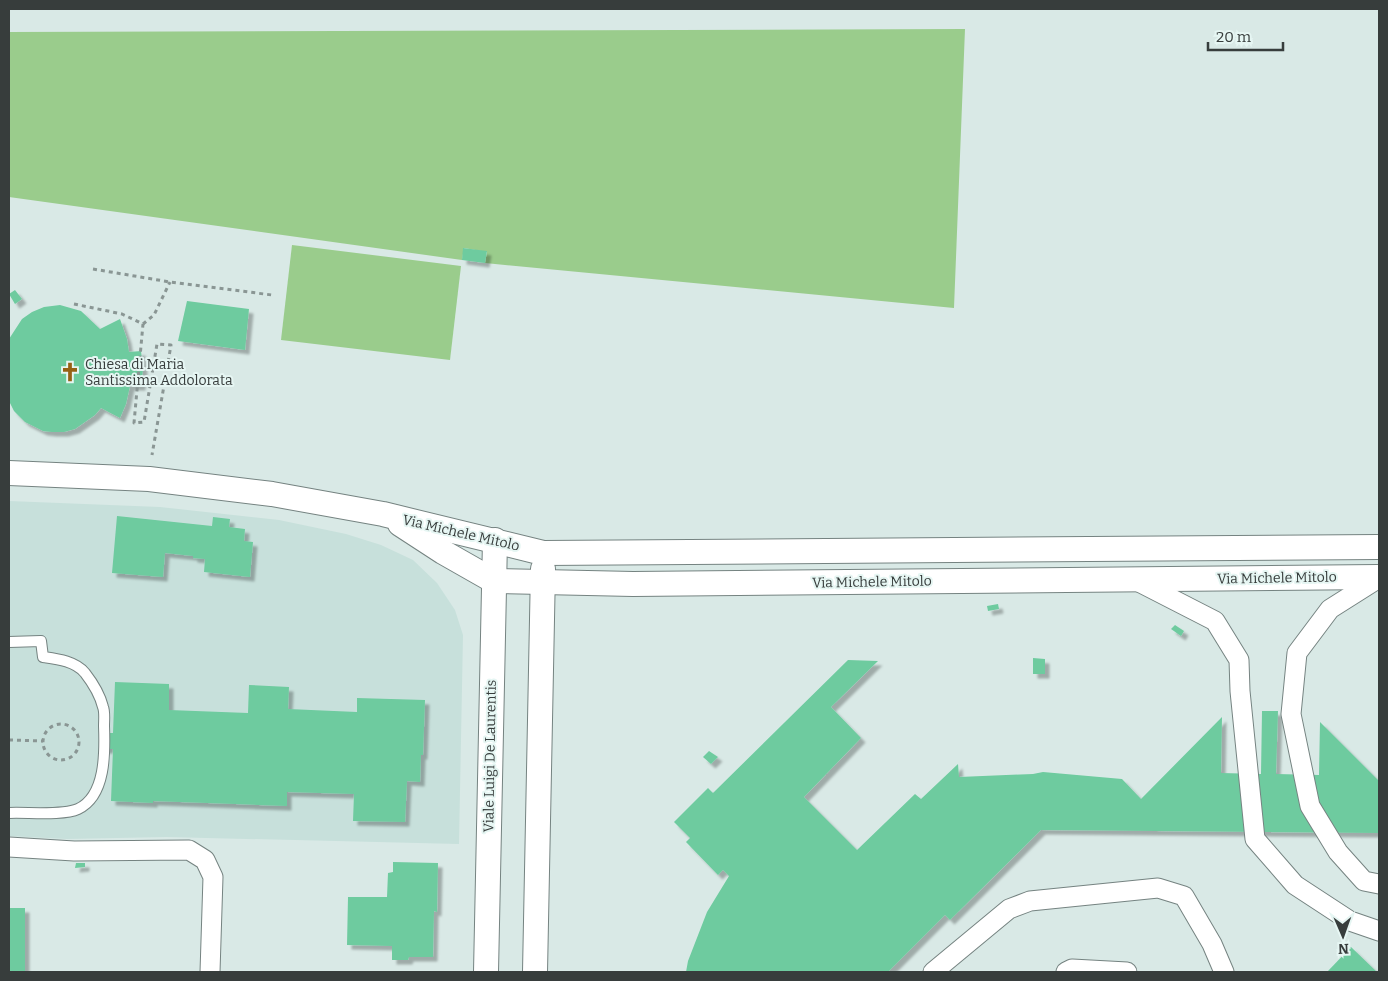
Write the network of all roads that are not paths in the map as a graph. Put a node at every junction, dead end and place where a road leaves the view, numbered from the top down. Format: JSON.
{"nodes":[{"id":1,"x":9,"y":474,"type":"edge"},
{"id":2,"x":383,"y":514,"type":"junction"},
{"id":3,"x":495,"y":540,"type":"junction"},
{"id":4,"x":1379,"y":547,"type":"edge"},
{"id":5,"x":543,"y":552,"type":"junction"},
{"id":6,"x":1379,"y":577,"type":"edge"},
{"id":7,"x":1134,"y":579,"type":"junction"},
{"id":8,"x":494,"y":581,"type":"junction"},
{"id":9,"x":543,"y":583,"type":"junction"},
{"id":10,"x":9,"y":642,"type":"edge"},
{"id":11,"x":9,"y":812,"type":"edge"},
{"id":12,"x":9,"y":847,"type":"edge"},
{"id":13,"x":1379,"y":884,"type":"edge"},
{"id":14,"x":1379,"y":931,"type":"edge"},
{"id":15,"x":210,"y":972,"type":"edge"},
{"id":16,"x":486,"y":972,"type":"edge"},
{"id":17,"x":536,"y":972,"type":"edge"},
{"id":18,"x":933,"y":972,"type":"edge"},
{"id":19,"x":1066,"y":972,"type":"edge"},
{"id":20,"x":1126,"y":972,"type":"edge"},
{"id":21,"x":1224,"y":972,"type":"edge"}],
"edges":[{"from":1,"to":2,"type":"street","name":"Via Michele Mitolo"},
{"from":2,"to":3,"type":"street","name":"Via Michele Mitolo"},
{"from":2,"to":8,"type":"street","name":"Via Michele Mitolo"},
{"from":3,"to":5,"type":"street","name":"Via Michele Mitolo"},
{"from":3,"to":8,"type":"street","name":"Viale Luigi De Laurentis"},
{"from":4,"to":5,"type":"street","name":"Via Michele Mitolo"},
{"from":5,"to":9,"type":"street"},
{"from":6,"to":7,"type":"street","name":"Via Michele Mitolo"},
{"from":6,"to":13,"type":"street"},
{"from":7,"to":9,"type":"street","name":"Via Michele Mitolo"},
{"from":7,"to":14,"type":"street"},
{"from":8,"to":9,"type":"street","name":"Via Michele Mitolo"},
{"from":8,"to":16,"type":"street","name":"Viale Luigi De Laurentis"},
{"from":9,"to":17,"type":"street"},
{"from":10,"to":11,"type":"lane"},
{"from":12,"to":15,"type":"street"},
{"from":18,"to":21,"type":"street"},
{"from":19,"to":20,"type":"street"}]}
